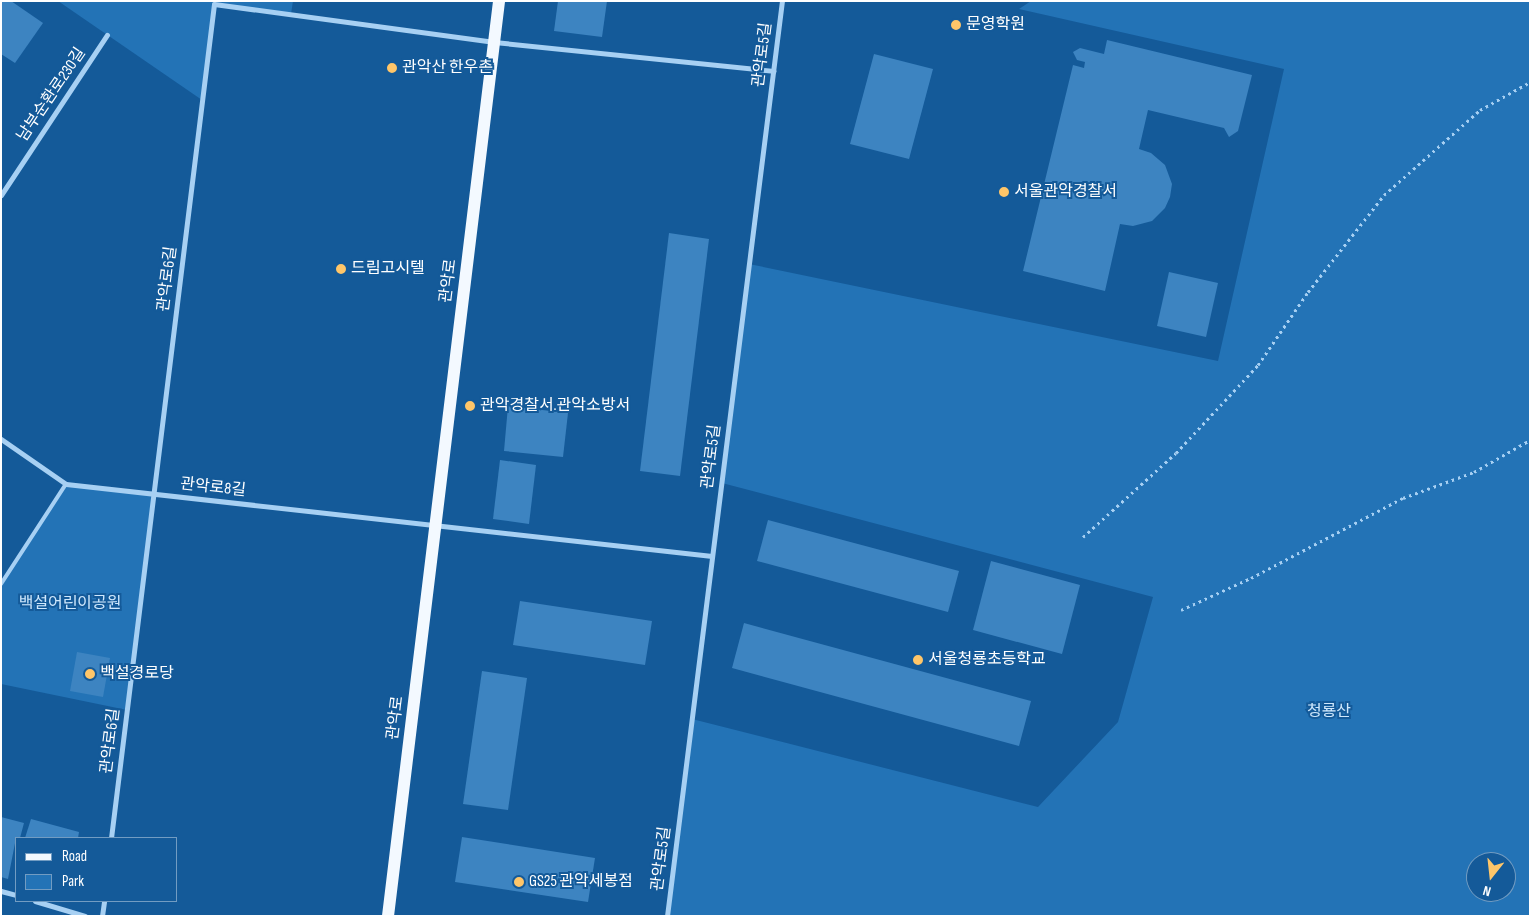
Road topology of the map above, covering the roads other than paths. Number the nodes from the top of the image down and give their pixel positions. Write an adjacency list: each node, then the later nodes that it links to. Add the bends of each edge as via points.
1 (499, 1): 4 (main road, 관악로)
2 (782, 1): 5 (street, 관악로5길)
3 (107, 35): 6 (street, 남부순환로230길)
4 (494, 42): 5 (street); 9 (street, 관악로6길, via 214,4); 10 (main road, 관악로)
5 (773, 71): 11 (street, 관악로5길)
6 (1, 194)
7 (1, 440): 8 (street, 관악로8길)
8 (66, 484): 9 (street, 관악로8길); 12 (lane)
9 (154, 494): 10 (street, 관악로8길); 13 (street, 관악로6길)
10 (436, 525): 11 (street); 20 (main road, 관악로)
11 (712, 556): 21 (street, 관악로5길)
12 (1, 584)
13 (111, 837)
14 (1, 891): 15 (street)
15 (15, 895)
16 (38, 902): 18 (street)
17 (104, 902): 19 (street)
18 (85, 916)
19 (102, 916)
20 (388, 916)
21 (667, 916)

